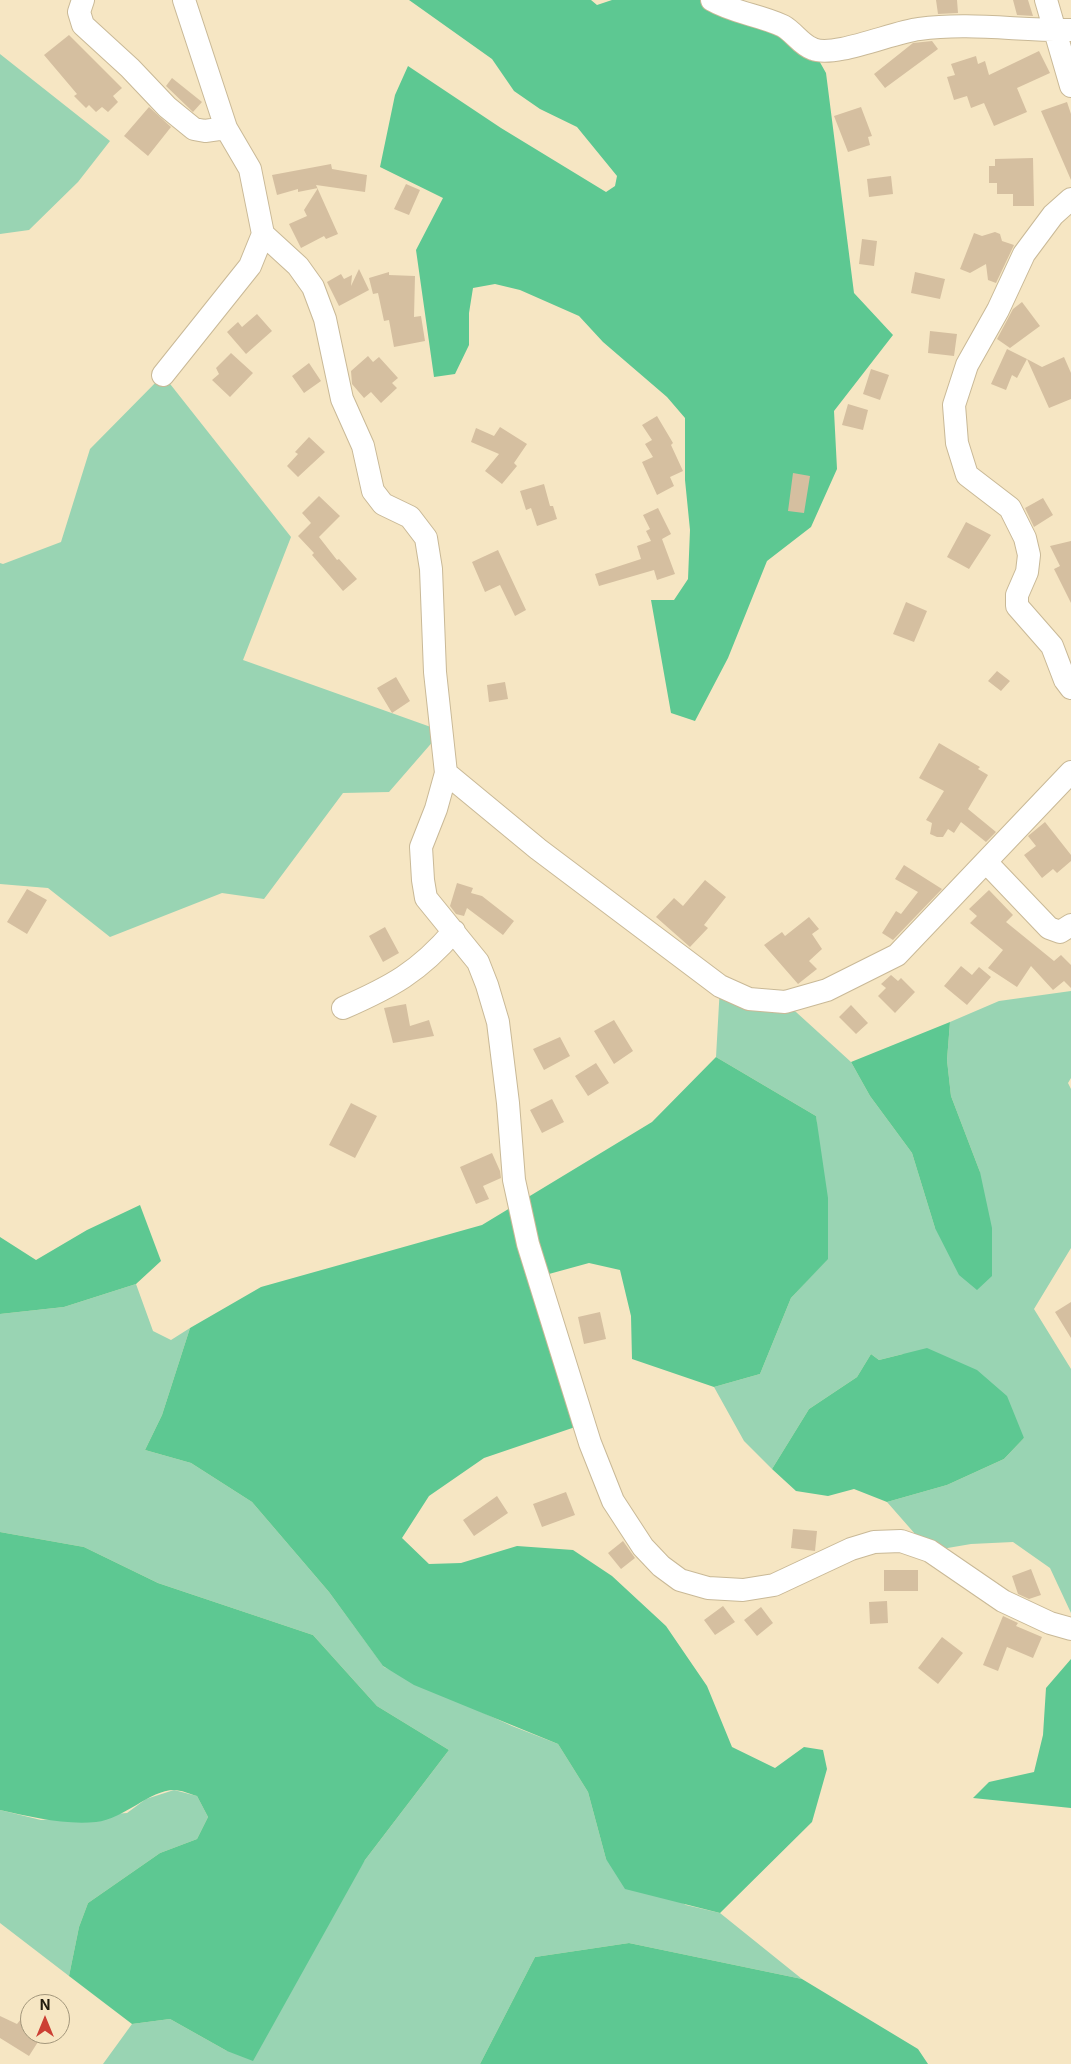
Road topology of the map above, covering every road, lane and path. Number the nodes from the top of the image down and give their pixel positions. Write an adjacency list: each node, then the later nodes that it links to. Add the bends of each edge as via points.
1 (83, 0): 7 (street, via 80,12 83,25 167,107 194,129)
2 (184, 0): 7 (street)
3 (712, 0): 5 (street, via 784,26 813,50 844,50 920,29 974,26)
4 (1046, 0): 5 (street)
5 (1062, 30): 6 (street)
6 (1071, 86)
7 (226, 128): 9 (street, via 250,169)
8 (1071, 199): 11 (street, via 1053,215 1024,254 967,365 954,405 956,443 967,475 1010,508 1025,538 1029,555 1027,572 1016,595 1017,606 1052,646)
9 (263, 234): 10 (street, via 250,266); 13 (street, via 298,266 313,287 325,319 342,400 363,446 374,491 383,504 410,517 426,538)
10 (163, 375)
11 (1071, 688)
12 (1071, 772): 14 (street)
13 (446, 773): 14 (street, via 538,849 683,960 720,986 749,999 785,1002 827,990 897,955); 16 (street, via 421,847 426,898)
14 (986, 863): 15 (street, via 1049,928 1060,932)
15 (1071, 926)
16 (454, 931): 17 (street, via 433,955 391,987); 18 (street, via 478,962 498,1022 514,1180 528,1244 554,1334 613,1501 643,1547 680,1580 708,1588 743,1590 774,1584 851,1549 874,1542 902,1541 930,1552 1003,1601)
17 (343, 1008)
18 (1071, 1629)

